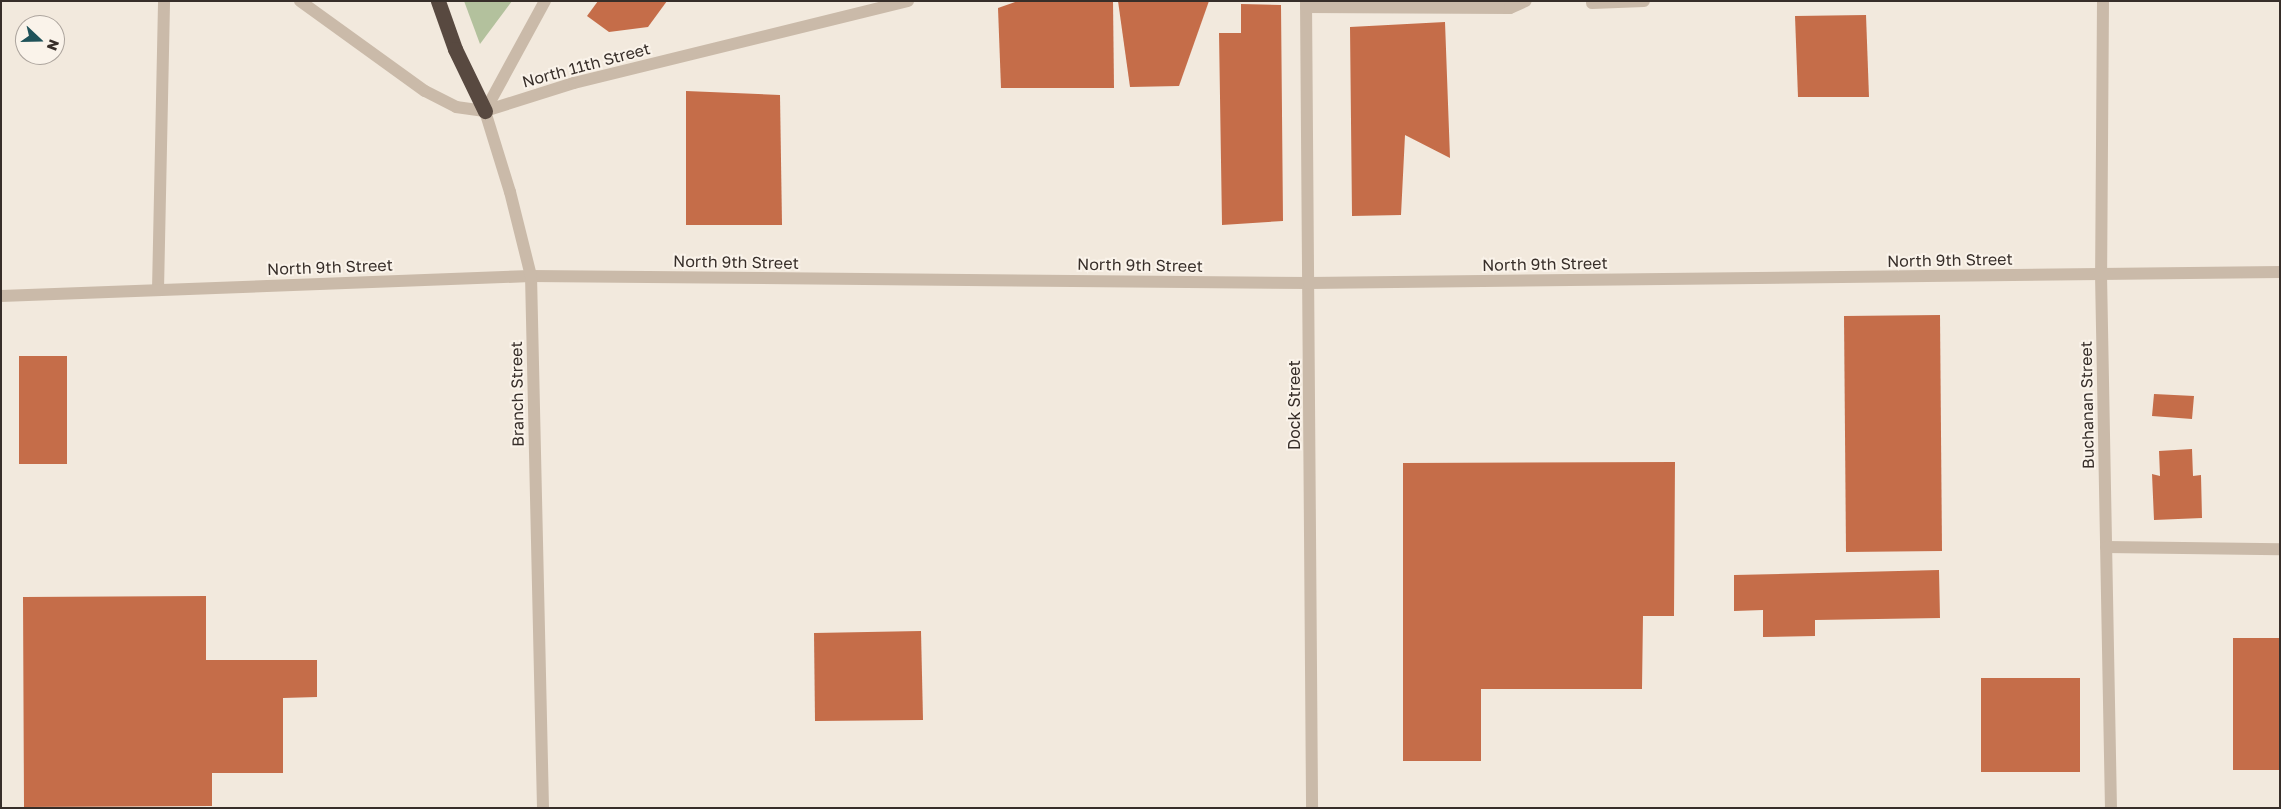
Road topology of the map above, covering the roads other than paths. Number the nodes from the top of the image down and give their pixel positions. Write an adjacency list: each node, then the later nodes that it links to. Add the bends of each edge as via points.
1 (164, 1): 16 (street)
2 (300, 1): 11 (street, North 11th Street, via 425,91 456,107)
3 (438, 1): 11 (highway)
4 (545, 1): 11 (street)
5 (908, 1): 11 (street, North 11th Street, via 574,82)
6 (1526, 1): 10 (street, via 1510,8)
7 (1644, 1): 9 (street)
8 (2103, 1): 13 (street, Buchanan Street)
9 (1592, 3)
10 (1306, 4): 15 (street, Dock Street)
11 (485, 111): 14 (street, Branch Street)
12 (2280, 272): 13 (street, North 9th Street)
13 (2101, 274): 15 (street, North 9th Street); 18 (street, Buchanan Street)
14 (531, 276): 15 (street, North 9th Street); 16 (street, North 9th Street); 20 (street, Branch Street)
15 (1309, 284): 21 (street, Dock Street)
16 (158, 290): 17 (street, North 9th Street)
17 (1, 296)
18 (2106, 547): 19 (street); 22 (street, Buchanan Street)
19 (2280, 549)
20 (543, 808)
21 (1312, 808)
22 (2110, 808)

